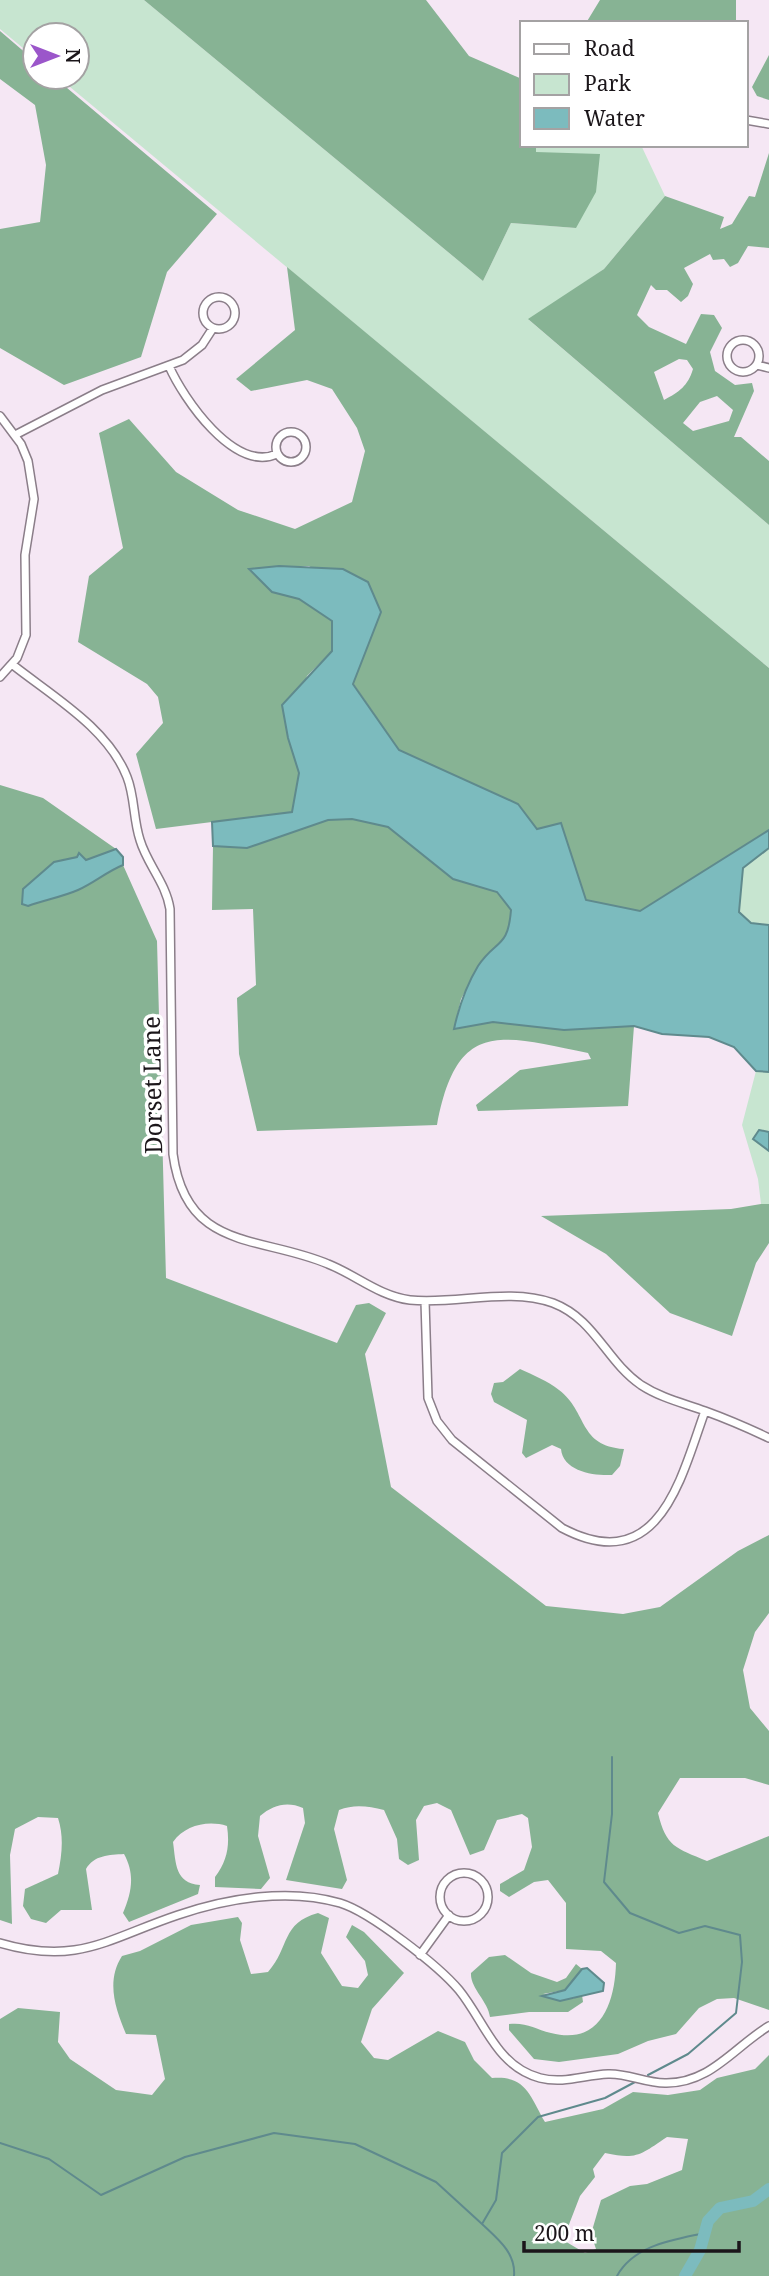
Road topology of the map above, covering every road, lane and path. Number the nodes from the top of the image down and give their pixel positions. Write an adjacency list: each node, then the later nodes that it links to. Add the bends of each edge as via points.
1 (748, 120): 2 (street)
2 (769, 124)
3 (213, 328): 3 (street, via 223,329 234,319 235,309 225,298 214,298 206,305 205,320); 5 (street, via 197,350)
4 (757, 365): 4 (street, via 760,355 752,342 738,340 729,347 727,357 735,370 749,371); 6 (street)
5 (169, 366): 8 (street, via 102,390); 9 (street, via 194,411 220,436 257,455)
6 (769, 368)
7 (0, 416): 8 (street)
8 (15, 435): 10 (street, via 31,469 34,499 25,555 28,626)
9 (277, 454): 9 (street, via 285,461 300,460 306,451 305,441 299,434 285,433 276,444)
10 (13, 665): 11 (street); 12 (street, Dorset Lane, via 113,750 131,786 144,851 169,900 173,1154 189,1202 208,1223 231,1237 328,1264 385,1294)
11 (0, 677)
12 (425, 1301): 13 (street, Dorset Lane, via 525,1297 552,1303 580,1318 638,1382); 13 (street, via 428,1398 443,1430 576,1535 598,1541 620,1539 640,1533 660,1518 674,1498)
13 (705, 1411): 14 (street, Dorset Lane)
14 (769, 1438)
15 (449, 1915): 15 (street, via 472,1919 484,1910 486,1887 476,1875 453,1875 442,1887 441,1902); 17 (street)
16 (0, 1943): 17 (street, via 39,1951 83,1950 197,1909 284,1896 348,1906)
17 (420, 1955): 18 (street, via 456,1987 507,2060 550,2080 610,2073 662,2083 689,2081 719,2066)
18 (769, 2026)

